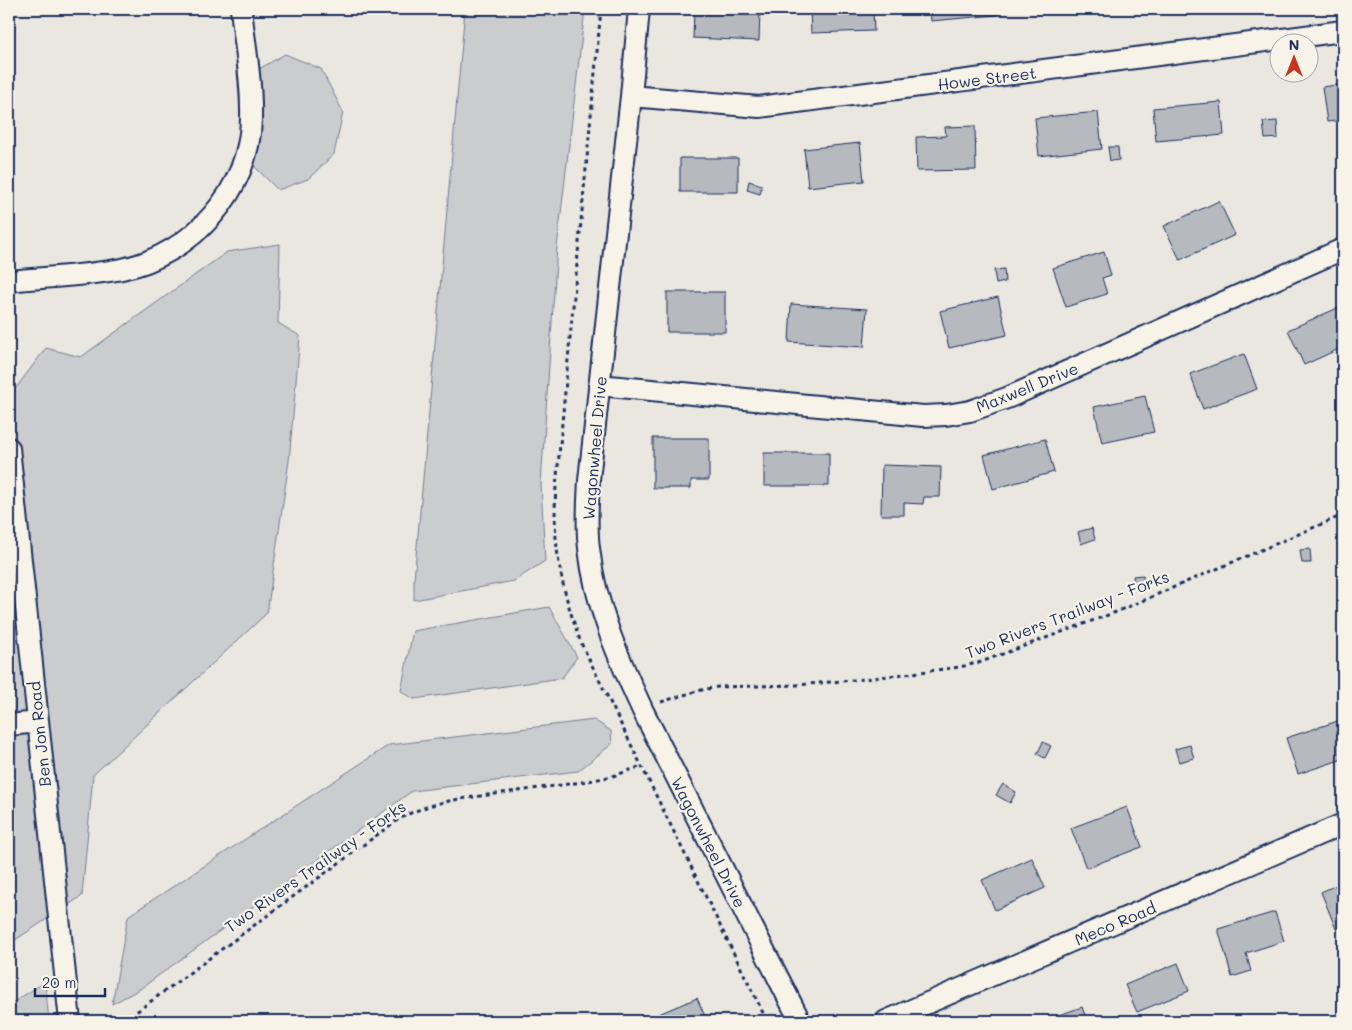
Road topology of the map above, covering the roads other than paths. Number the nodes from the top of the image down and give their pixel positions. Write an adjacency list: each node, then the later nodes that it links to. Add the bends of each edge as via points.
1 (241, 9): 6 (street, via 250,85 249,144 242,170 225,200 183,243 153,259 123,268)
2 (639, 9): 4 (street, Wagonwheel Drive)
3 (1343, 31): 4 (street, Howe Street, via 759,107)
4 (631, 96): 7 (street, Wagonwheel Drive)
5 (1343, 249): 7 (street, Maxwell Drive, via 1007,398 970,411 923,416)
6 (9, 281)
7 (599, 386): 13 (street, Wagonwheel Drive, via 587,519 589,549 603,613 643,711)
8 (9, 452): 9 (street, Ben Jon Road)
9 (38, 722): 10 (street); 12 (street, Ben Jon Road)
10 (9, 725)
11 (1343, 824): 14 (street, Meco Road)
12 (70, 1021)
13 (800, 1021)
14 (886, 1021)

